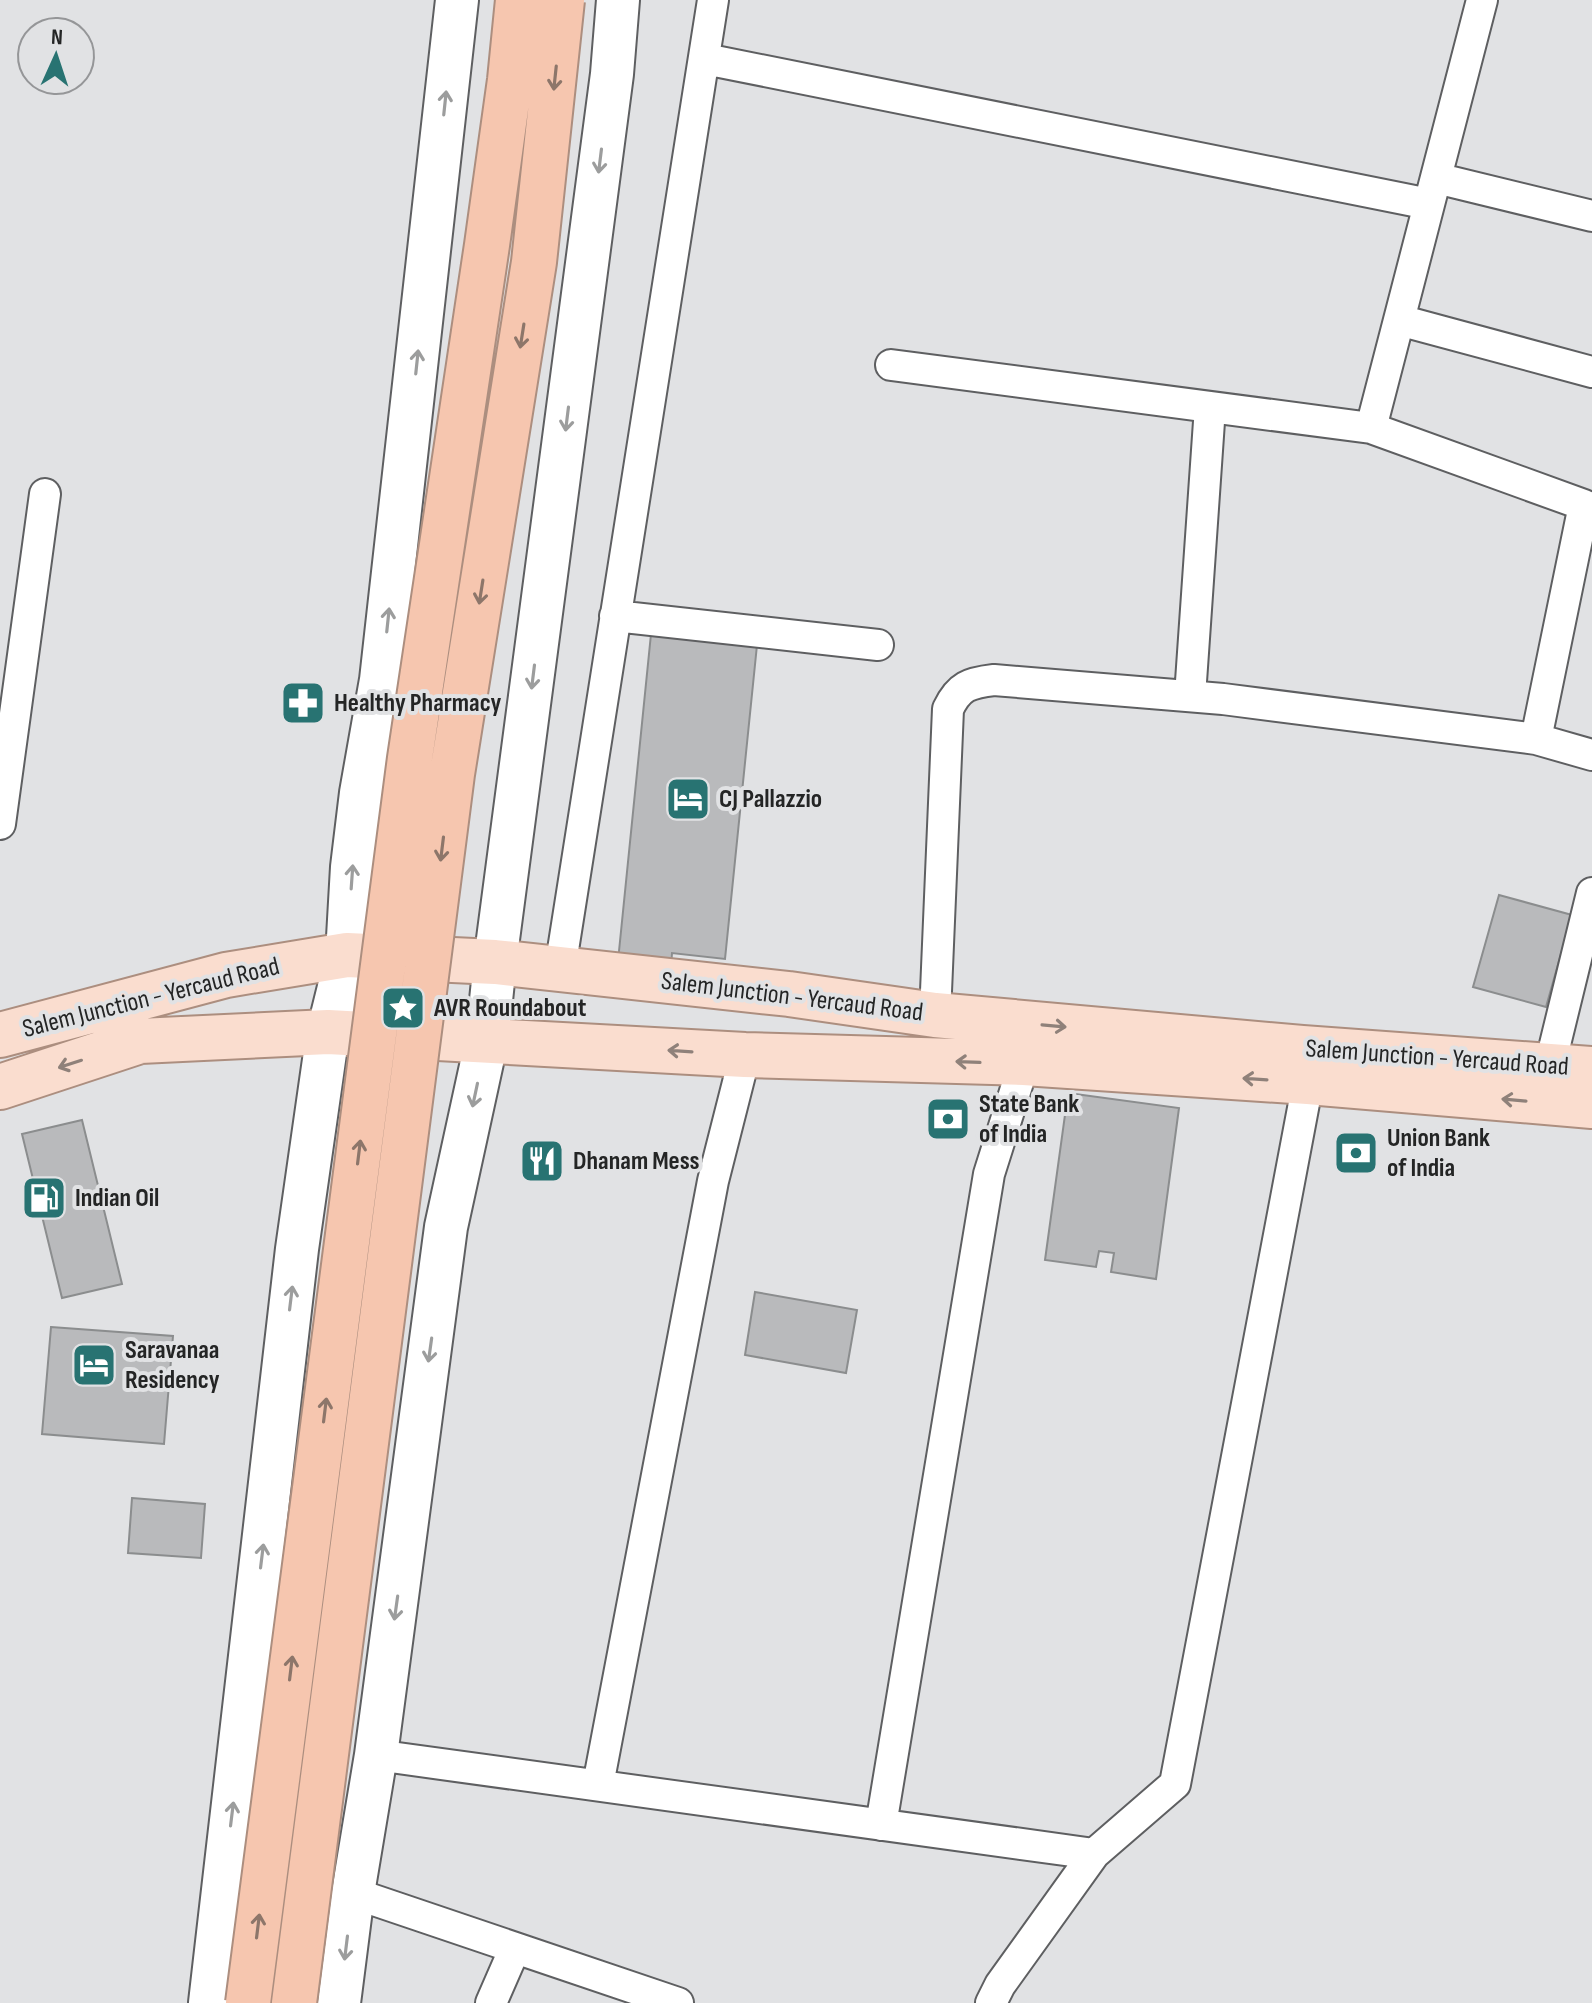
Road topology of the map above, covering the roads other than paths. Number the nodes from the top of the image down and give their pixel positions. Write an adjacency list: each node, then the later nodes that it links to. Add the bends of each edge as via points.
1 (457, 0): 23 (street, one-way to 1, via 359,808 381,680)
2 (518, 0): 43 (highway, one-way to 2, bridge, via 410,758 490,230)
3 (562, 0): 44 (highway, one-way to 44, bridge, via 534,262 452,774)
4 (618, 0): 24 (street, one-way to 24)
5 (713, 0): 7 (street)
6 (1482, 0): 8 (street)
7 (705, 59): 8 (street); 16 (street)
8 (1433, 191): 9 (street); 10 (street)
9 (1592, 216)
10 (1399, 320): 12 (street); 14 (street)
11 (891, 365): 13 (street)
12 (1592, 372)
13 (1210, 407): 14 (street); 18 (street)
14 (1371, 428): 19 (street, via 1584,505)
15 (45, 494): 21 (street)
16 (615, 616): 17 (street); 25 (street)
17 (878, 645)
18 (1190, 696): 19 (street); 26 (street, via 994,680 971,682 954,695 946,722)
19 (1536, 739): 20 (street)
20 (1592, 755)
21 (0, 824)
22 (1592, 893): 32 (street)
23 (347, 955): 24 (main road, Salem Junction - Yercaud Road); 27 (street); 28 (main road, Salem Junction - Yercaud Road, via 226,975)
24 (495, 962): 25 (main road, Salem Junction - Yercaud Road); 29 (street)
25 (560, 969): 26 (main road, Salem Junction - Yercaud Road)
26 (935, 1015): 32 (main road, Salem Junction - Yercaud Road, one-way to 32)
27 (328, 1032): 29 (main road); 34 (main road, one-way to 34, via 140,1041); 42 (street, one-way to 27, via 297,1249)
28 (0, 1035)
29 (487, 1039): 30 (main road, one-way to 29); 36 (street, one-way to 36, via 446,1227)
30 (745, 1055): 31 (main road, one-way to 30); 37 (street, via 713,1181)
31 (1024, 1063): 33 (main road, one-way to 31); 38 (street, via 989,1174)
32 (1571, 1067)
33 (1308, 1082): 35 (main road, one-way to 33); 39 (street, via 1175,1784)
34 (0, 1087)
35 (1592, 1106)
36 (376, 1755): 37 (street); 40 (street)
37 (598, 1785): 38 (street)
38 (881, 1825): 39 (street)
39 (1094, 1854): 48 (street)
40 (353, 1893): 41 (street); 45 (street, one-way to 45)
41 (515, 1948): 46 (street); 47 (street)
42 (210, 2003)
43 (248, 2003)
44 (294, 2003)
45 (339, 2003)
46 (491, 2003)
47 (678, 2003)
48 (991, 2003)

